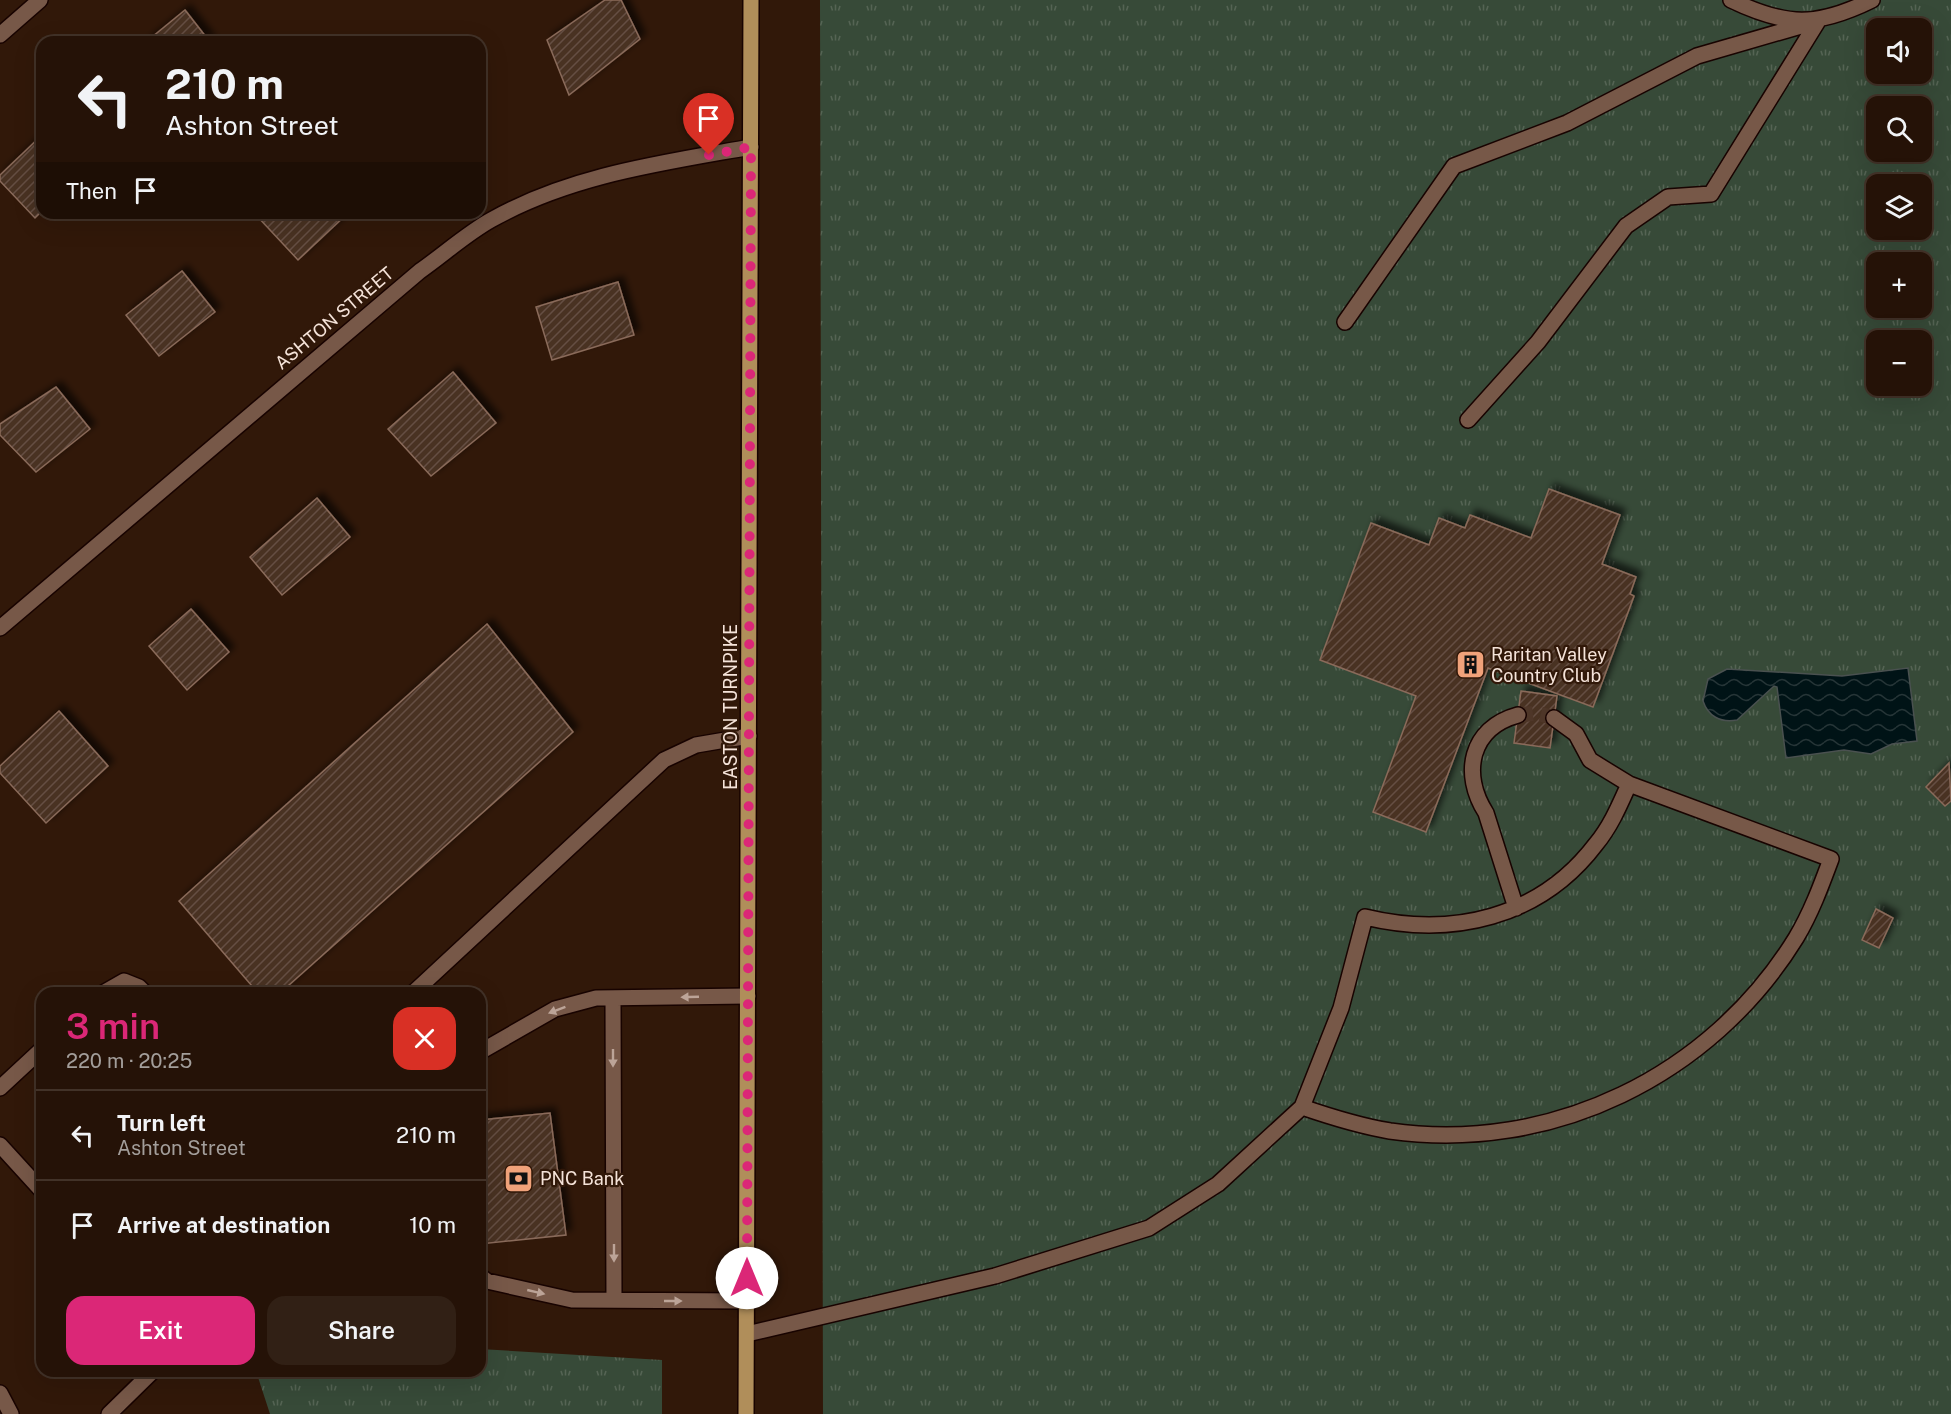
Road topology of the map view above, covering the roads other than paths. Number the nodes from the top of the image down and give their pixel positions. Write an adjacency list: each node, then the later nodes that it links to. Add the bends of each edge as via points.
1 (40, 0): 6 (street)
2 (751, 0): 7 (main road, EASTON TURNPIKE)
3 (1731, 0): 5 (street, via 1792,20)
4 (1872, 0): 5 (street)
5 (1818, 21): 8 (street, via 1697,56 1567,123 1454,166); 9 (street, via 1711,194 1668,197 1626,226 1538,342)
6 (0, 34)
7 (751, 147): 10 (street, ASHTON STREET, via 645,166 564,186 490,220 420,271); 13 (main road, EASTON TURNPIKE)
8 (1345, 322)
9 (1468, 420)
10 (0, 628)
11 (1518, 715): 15 (street, via 1495,725 1484,737 1472,767 1472,784 1486,813)
12 (1554, 718): 14 (street, via 1576,734 1590,760)
13 (749, 735): 18 (street, via 696,745 664,759); 19 (main road, EASTON TURNPIKE)
14 (1629, 783): 15 (street, via 1596,844 1546,891); 24 (street, via 1831,859 1797,936 1747,1004 1684,1059 1639,1087 1568,1117 1525,1128 1435,1135 1390,1131 1345,1122)
15 (1516, 908): 24 (street, via 1487,919 1426,927 1365,917 1341,1008)
16 (114, 987): 17 (street, via 124,981)
17 (140, 987)
18 (420, 987)
19 (748, 996): 20 (street, one-way to 20); 29 (main road, EASTON TURNPIKE)
20 (613, 999): 21 (street, one-way to 21, via 596,998 555,1009); 28 (street, one-way to 28)
21 (486, 1049)
22 (36, 1055): 23 (street)
23 (0, 1088)
24 (1302, 1107): 30 (street, via 1218,1184 1149,1228 995,1276)
25 (0, 1145): 26 (street)
26 (36, 1184)
27 (486, 1280): 28 (street, one-way to 28, via 572,1300)
28 (614, 1300): 29 (street, one-way to 29)
29 (747, 1301): 30 (main road, EASTON TURNPIKE)
30 (747, 1334): 35 (main road, EASTON TURNPIKE)
31 (147, 1377): 34 (street)
32 (0, 1393): 33 (street)
33 (11, 1414)
34 (109, 1414)
35 (746, 1414)

